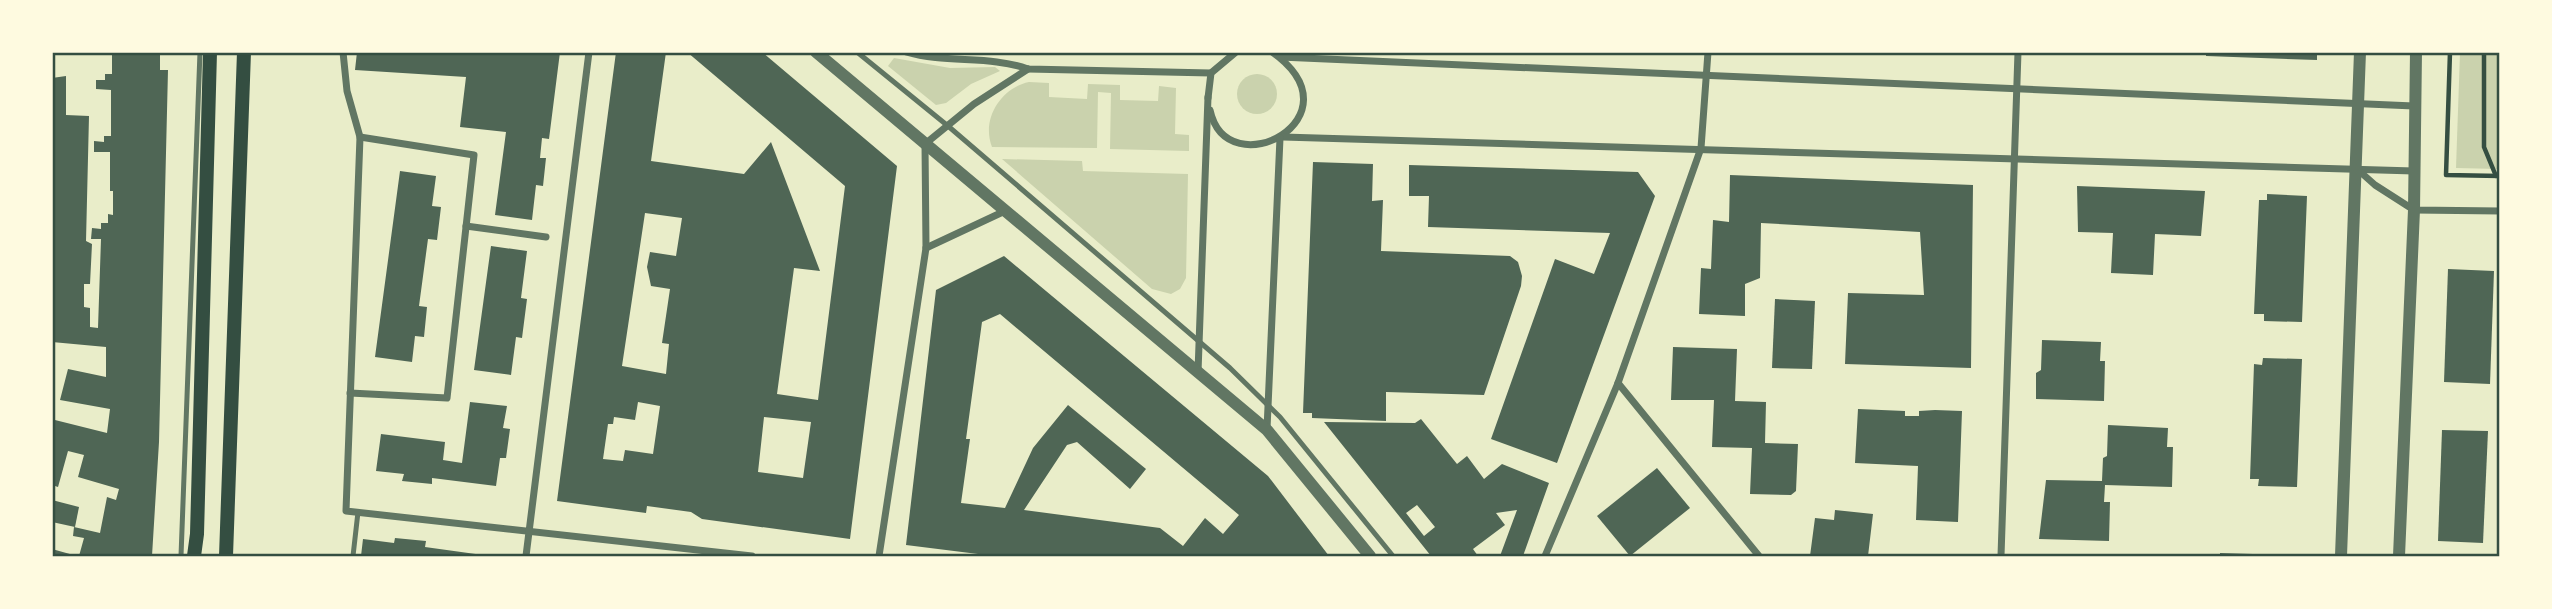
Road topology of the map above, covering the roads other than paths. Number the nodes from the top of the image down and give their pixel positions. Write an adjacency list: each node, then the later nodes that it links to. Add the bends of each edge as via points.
1 (200, 52): 44 (lane)
2 (210, 52): 45 (main road)
3 (244, 52): 46 (main road)
4 (343, 52): 23 (street, via 347,92)
5 (589, 52): 43 (street)
6 (816, 52): 25 (street)
7 (857, 52): 22 (lane)
8 (906, 52): 15 (street, via 950,60 1006,61)
9 (1237, 52): 16 (street)
10 (1708, 52): 17 (street)
11 (2018, 52): 18 (street)
12 (2360, 52): 20 (street)
13 (2416, 52): 21 (street)
14 (1277, 55): 17 (street); 24 (street, via 1300,80 1303,97 1297,122)
15 (1028, 69): 16 (street); 22 (street)
16 (1211, 73): 19 (street)
17 (1707, 74): 18 (street); 26 (street)
18 (2017, 88): 20 (street); 27 (street)
19 (1208, 96): 24 (street, via 1212,119 1224,134 1243,144 1265,145); 36 (street)
20 (2358, 104): 21 (street); 28 (street)
21 (2414, 106): 29 (street)
22 (948, 126): 25 (street); 36 (lane)
23 (360, 137): 33 (street, via 474,155); 39 (street)
24 (1281, 138): 26 (street); 40 (street)
25 (925, 144): 31 (street); 35 (street)
26 (1701, 148): 27 (street); 38 (street)
27 (2015, 159): 28 (street); 55 (street)
28 (2356, 169): 29 (street); 30 (street); 56 (street)
29 (2414, 171): 30 (street)
30 (2414, 210): 32 (street); 57 (street)
31 (1005, 211): 35 (street); 37 (street)
32 (2500, 211)
33 (466, 226): 34 (street); 39 (street, via 447,398)
34 (546, 237)
35 (926, 248): 50 (street)
36 (1199, 342): 37 (street); 40 (lane)
37 (1198, 372): 41 (street)
38 (1618, 383): 53 (street); 54 (street)
39 (350, 393): 42 (street, via 346,511)
40 (1269, 405): 41 (street); 52 (lane)
41 (1267, 430): 51 (street)
42 (358, 512): 43 (street); 47 (lane)
43 (529, 533): 48 (street); 49 (street)
44 (181, 556)
45 (194, 556)
46 (226, 556)
47 (353, 556)
48 (526, 556)
49 (752, 556)
50 (879, 556)
51 (1370, 556)
52 (1393, 556)
53 (1545, 556)
54 (1759, 556)
55 (2001, 556)
56 (2341, 556)
57 (2399, 556)

